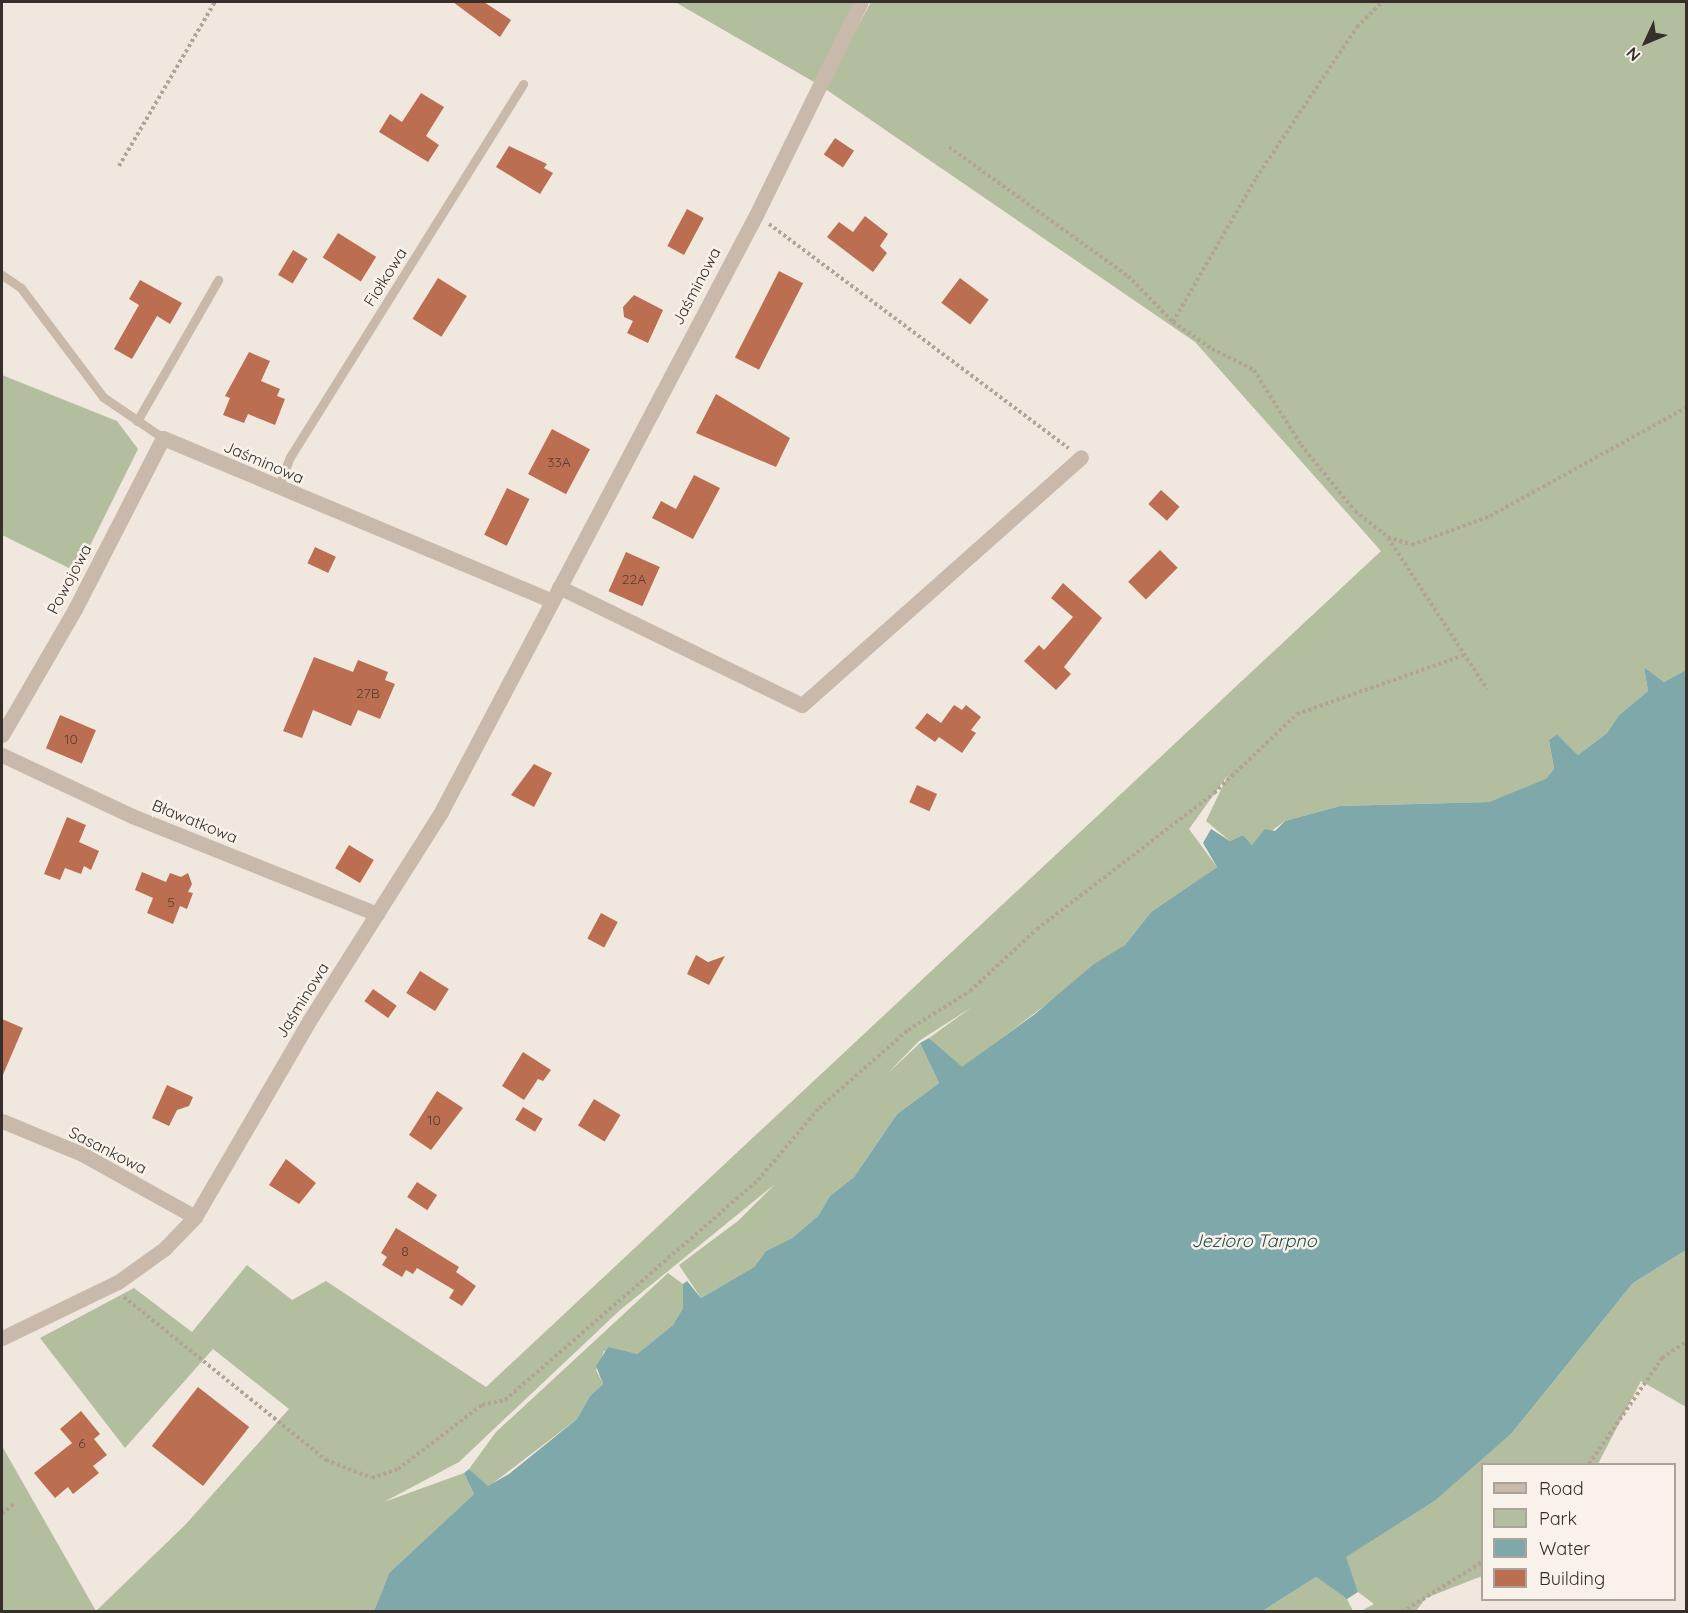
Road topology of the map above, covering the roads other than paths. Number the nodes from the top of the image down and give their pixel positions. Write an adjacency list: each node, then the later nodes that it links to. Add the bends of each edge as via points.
1 (861, 2): 9 (street, Jaśminowa, via 756,214)
2 (523, 84): 8 (lane, Fiołkowa, via 290,457)
3 (2, 275): 5 (lane, via 21,288 103,397)
4 (218, 280): 5 (lane)
5 (136, 421): 6 (lane)
6 (163, 438): 8 (street, Jaśminowa); 11 (street, Powojowa, via 75,609)
7 (1080, 457): 9 (street, via 802,705)
8 (278, 488): 10 (street, Jaśminowa)
9 (559, 586): 10 (street, Jaśminowa)
10 (552, 600): 13 (street, Jaśminowa, via 441,812)
11 (2, 735)
12 (2, 755): 13 (street, Bławatkowa, via 132,816)
13 (377, 914): 15 (street, Jaśminowa)
14 (2, 1121): 15 (street, Sasankowa, via 82,1154)
15 (195, 1217): 16 (street, Jaśminowa, via 164,1249 118,1282)
16 (2, 1338)

